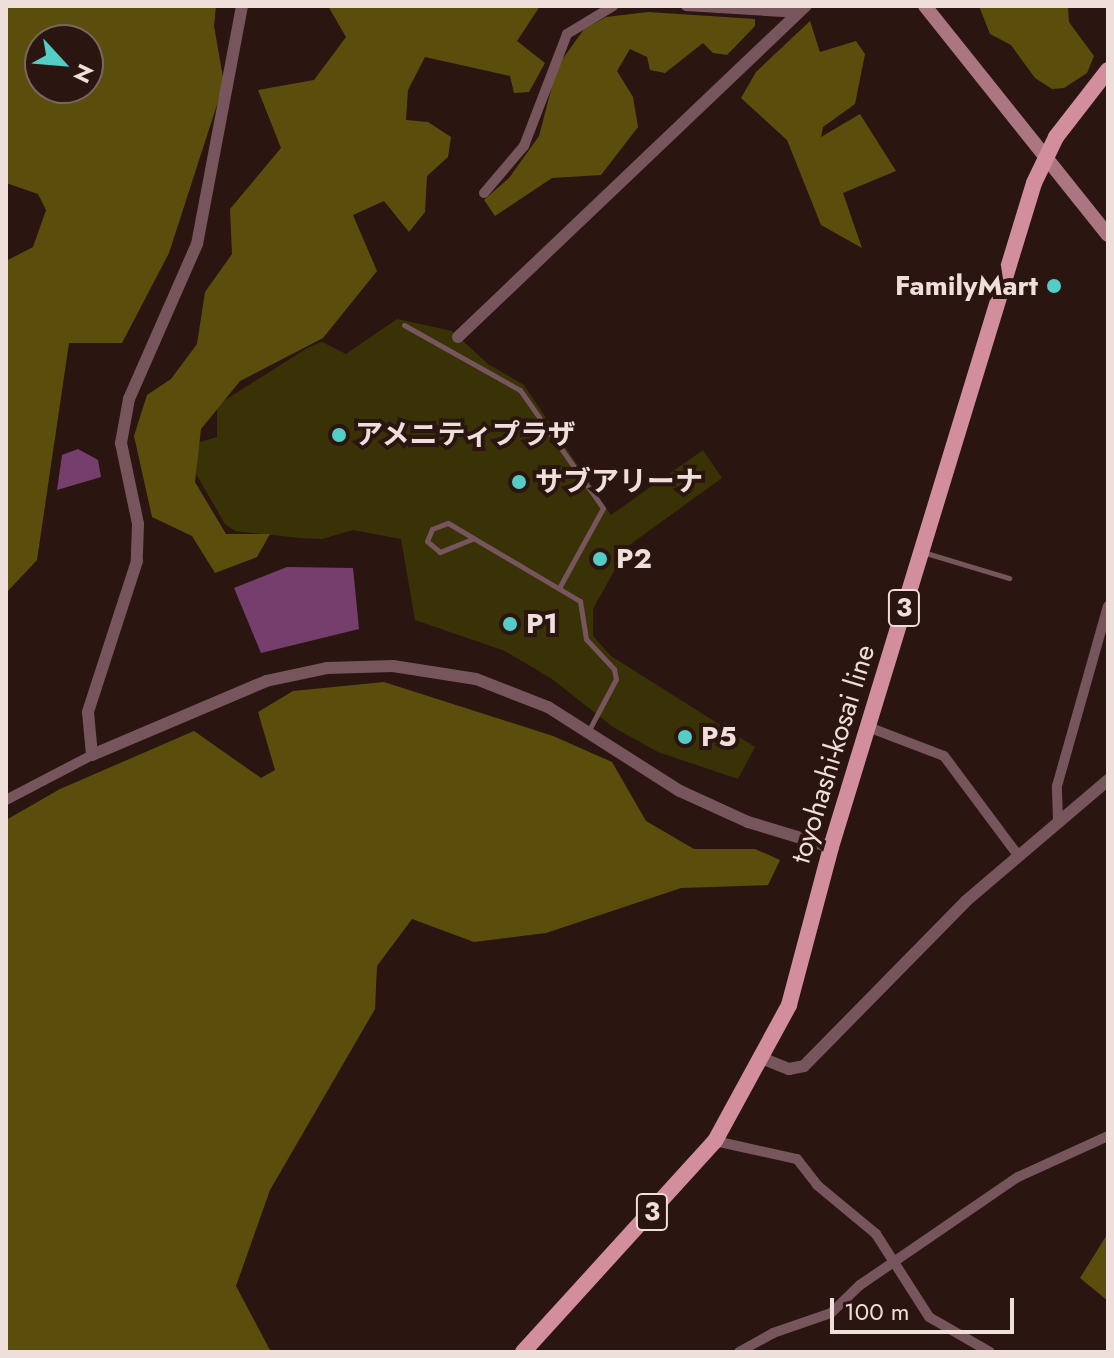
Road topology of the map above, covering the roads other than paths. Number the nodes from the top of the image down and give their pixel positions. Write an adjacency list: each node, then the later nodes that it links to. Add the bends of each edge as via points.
1 (242, 6): 20 (street, via 197,244 129,399 121,443 138,524 137,561 88,712)
2 (613, 6): 8 (street, via 567,34 524,146)
3 (686, 6): 5 (street)
4 (925, 6): 7 (main road)
5 (802, 9): 11 (street)
6 (1108, 70): 7 (main road, toyohashi-kosai line / 3)
7 (1045, 156): 9 (main road); 14 (main road, toyohashi-kosai line / 3)
8 (484, 193)
9 (1108, 235)
10 (404, 325): 12 (lane)
11 (458, 337): 12 (lane)
12 (446, 349): 16 (lane, via 520,390 603,508)
13 (472, 539): 13 (lane, via 440,552 427,541 432,529 444,522); 16 (lane)
14 (922, 551): 15 (lane); 18 (main road, toyohashi-kosai line / 3)
15 (1009, 578)
16 (559, 588): 19 (lane, via 580,601 586,639 616,674 613,692)
17 (1108, 606): 23 (street, via 1057,786)
18 (868, 727): 24 (main road, toyohashi-kosai line / 3); 25 (street, via 944,756)
19 (589, 730): 20 (street, via 548,707 476,679 393,666 327,668 211,701); 24 (street, via 680,791 748,822)
20 (92, 755): 22 (street)
21 (1108, 780): 23 (street)
22 (6, 800)
23 (1058, 820): 25 (street)
24 (831, 847): 26 (main road, toyohashi-kosai line / 3, via 789,1005)
25 (1017, 854): 26 (street, via 804,1066 789,1069)
26 (764, 1059): 28 (main road, toyohashi-kosai line / 3)
27 (1108, 1136): 29 (street, via 1018,1177)
28 (715, 1141): 29 (street, via 797,1159 817,1185 876,1234); 30 (main road, toyohashi-kosai line / 3)
29 (896, 1264): 31 (street, via 860,1285 831,1313 773,1333); 32 (street, via 929,1317)
30 (523, 1352)
31 (739, 1352)
32 (990, 1352)

